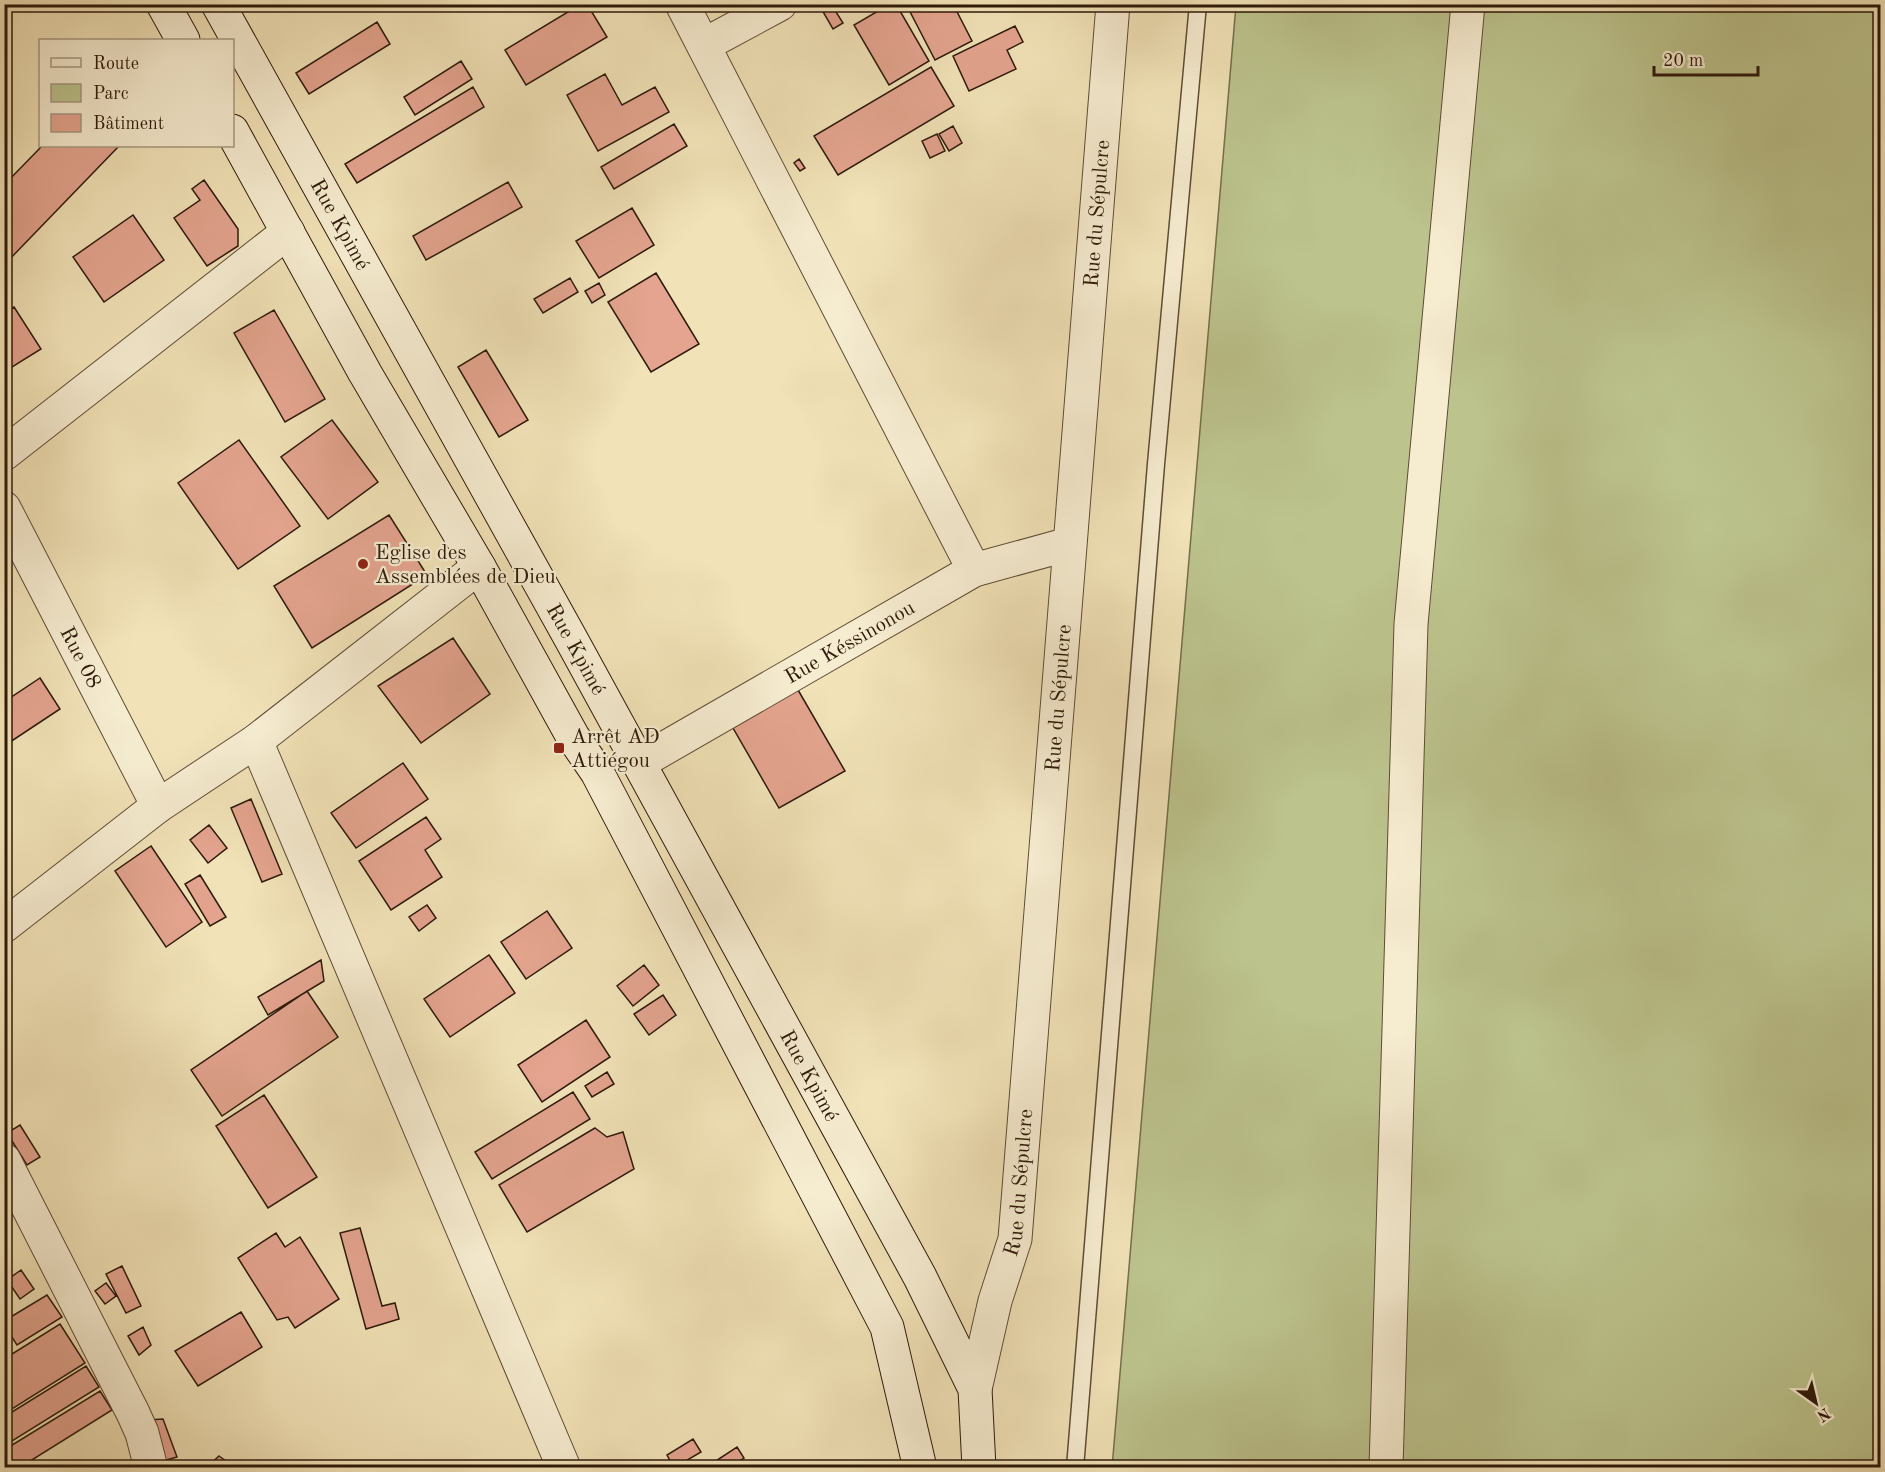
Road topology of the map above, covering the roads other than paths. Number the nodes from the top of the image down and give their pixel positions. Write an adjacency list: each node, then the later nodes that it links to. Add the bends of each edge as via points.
1 (163, 4): 8 (street)
2 (218, 4): 18 (street, Rue Kpimé)
3 (682, 4): 9 (street)
4 (780, 4): 9 (street)
5 (1113, 4): 14 (street, Rue du Sépulcre)
6 (1198, 4): 27 (lane, via 1155,476)
7 (1468, 4): 28 (street, via 1411,624)
8 (182, 39)
9 (704, 45): 16 (street)
10 (234, 135): 11 (street)
11 (288, 232): 12 (street); 15 (street)
12 (4, 454)
13 (4, 508): 19 (street, Rue 08)
14 (1069, 544): 16 (street, Rue Késsinonou); 22 (street, Rue du Sépulcre, via 1015,1239 995,1301)
15 (479, 567): 17 (street); 25 (street, via 573,737 597,772 887,1327)
16 (974, 570): 18 (street, Rue Késsinonou)
17 (256, 741): 19 (street); 24 (street)
18 (639, 763): 22 (street, Rue Kpimé, via 920,1277)
19 (158, 806): 20 (street)
20 (4, 926)
21 (4, 1161): 23 (street, via 133,1413)
22 (975, 1389): 26 (street, Rue Kpimé)
23 (151, 1467)
24 (564, 1467)
25 (920, 1467)
26 (979, 1467)
27 (1075, 1467)
28 (1386, 1467)

